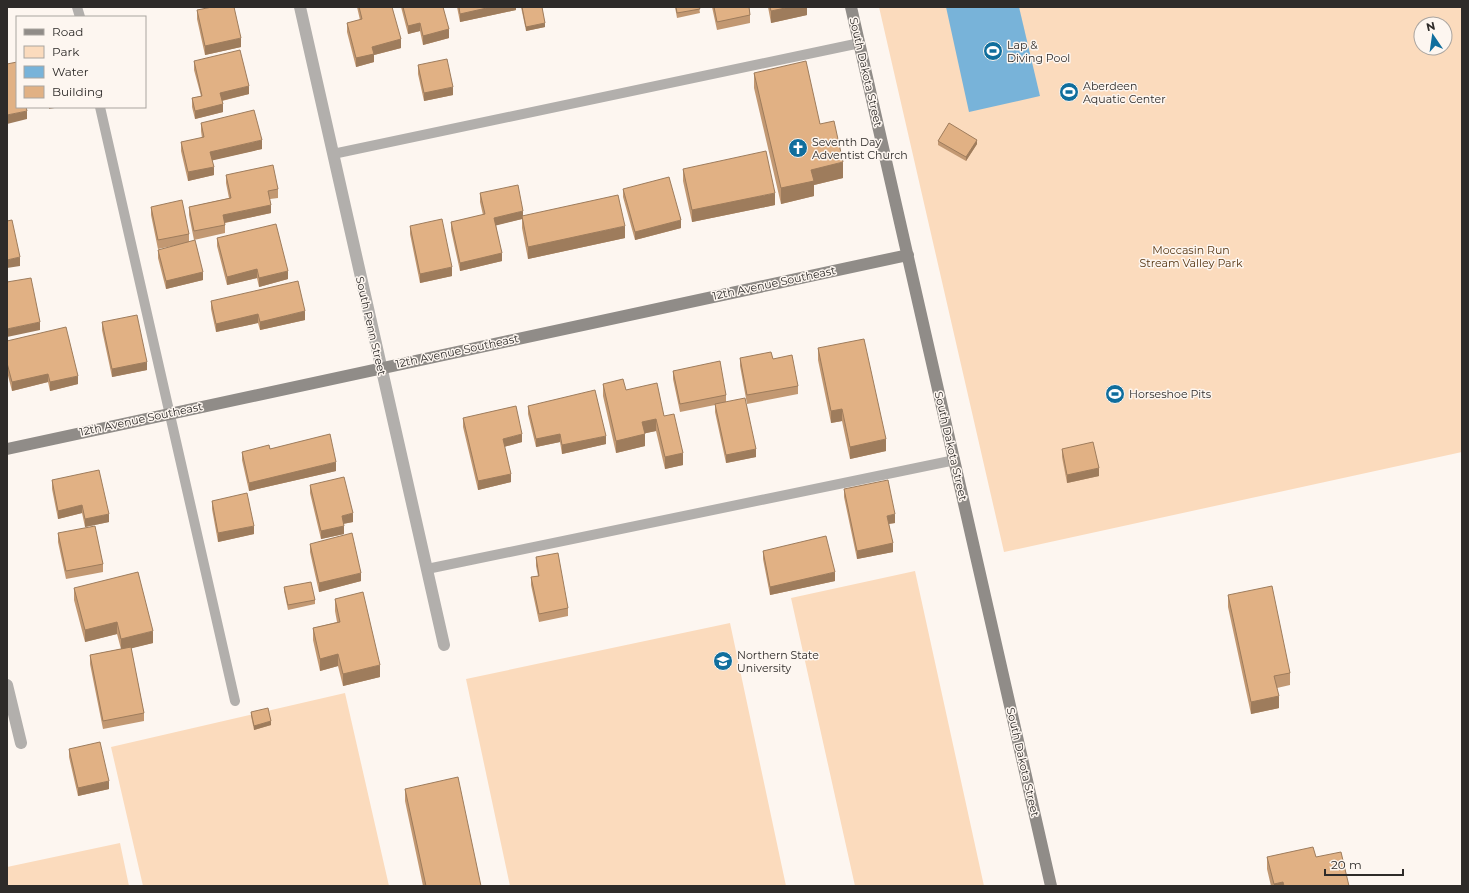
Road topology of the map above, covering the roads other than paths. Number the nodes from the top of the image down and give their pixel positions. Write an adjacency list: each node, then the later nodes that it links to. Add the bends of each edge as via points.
1 (300, 7): 5 (street, South Penn Street)
2 (851, 7): 3 (street, South Dakota Street)
3 (860, 43): 5 (lane); 6 (street, South Dakota Street)
4 (100, 108): 8 (lane)
5 (333, 154): 7 (street, South Penn Street)
6 (908, 255): 7 (street, 12th Avenue Southeast); 10 (street, South Dakota Street)
7 (381, 368): 8 (street, 12th Avenue Southeast); 11 (street, South Penn Street)
8 (169, 413): 9 (street, 12th Avenue Southeast); 14 (lane)
9 (7, 449)
10 (955, 460): 11 (lane); 16 (street, South Dakota Street)
11 (427, 569): 12 (street, South Penn Street)
12 (444, 645)
13 (7, 684): 15 (street)
14 (235, 701)
15 (21, 743)
16 (1051, 886)

